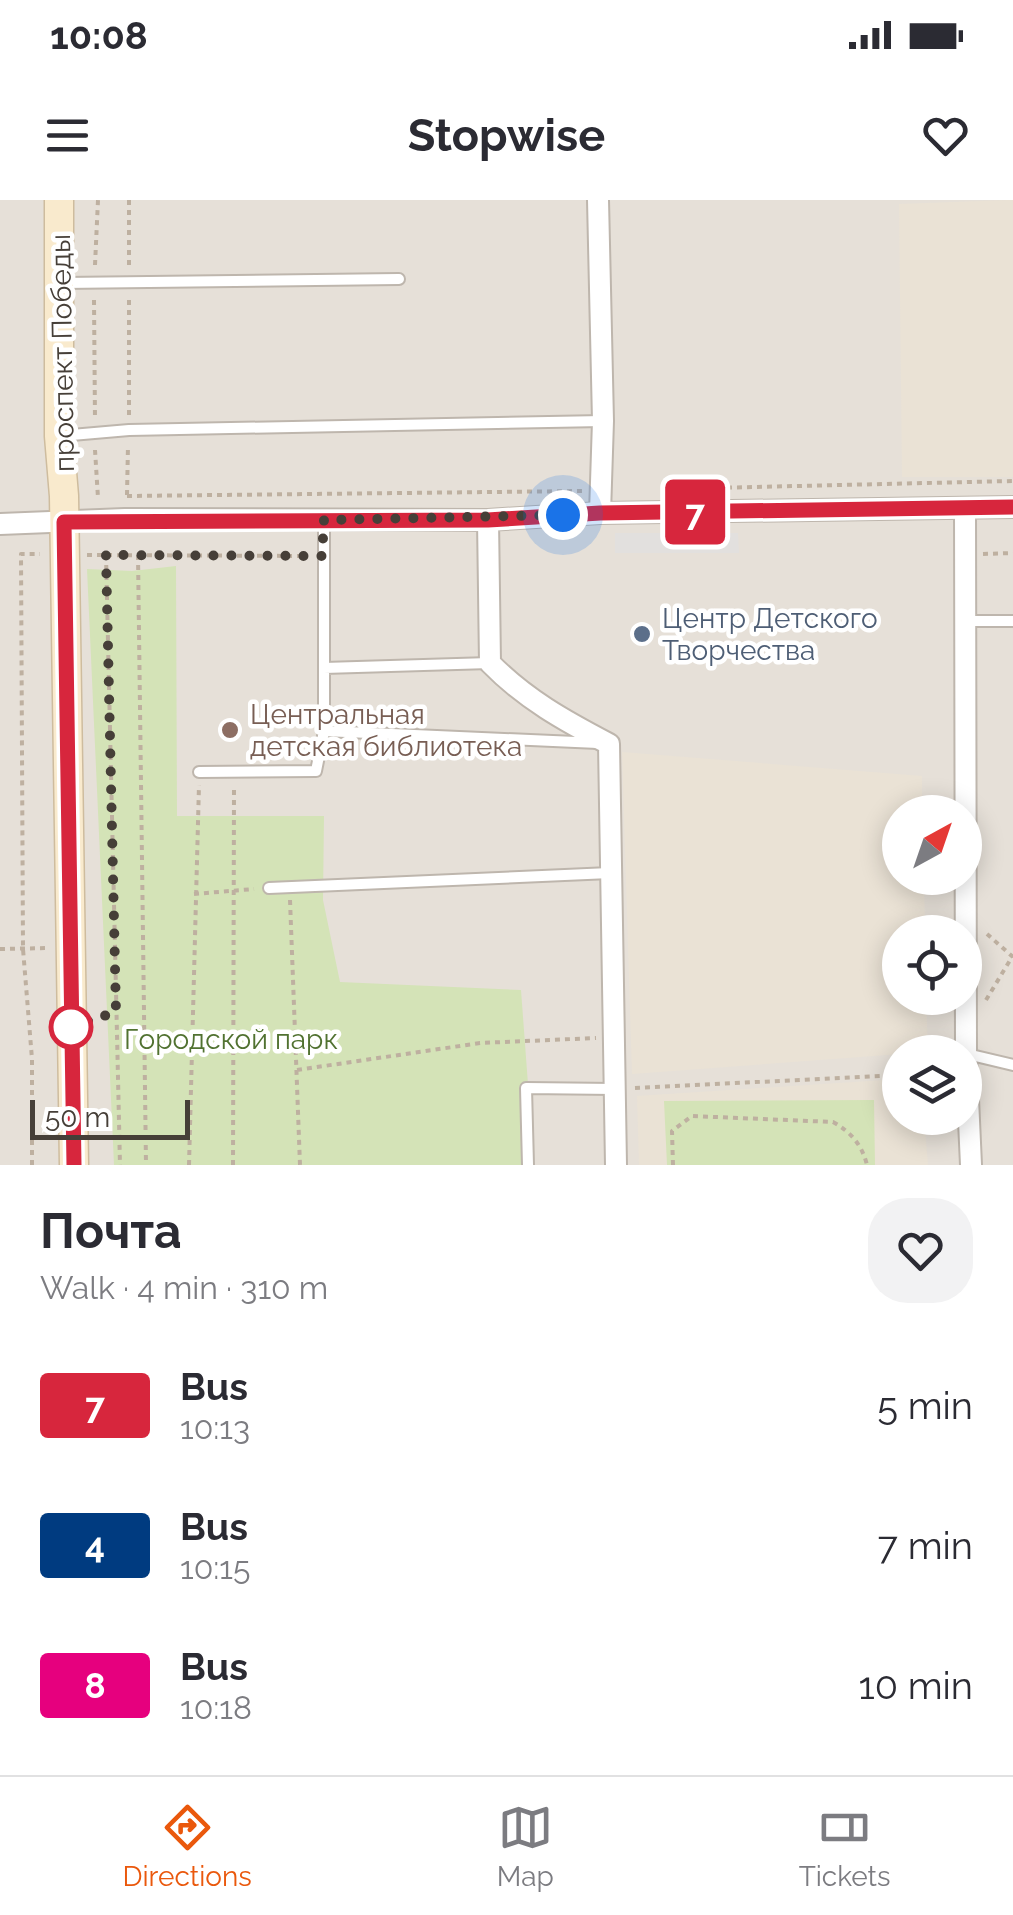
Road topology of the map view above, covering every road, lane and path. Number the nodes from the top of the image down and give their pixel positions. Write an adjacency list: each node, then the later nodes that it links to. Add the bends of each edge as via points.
1 (60, 200): 8 (street, проспект Победы)
2 (98, 200): 6 (path)
3 (129, 200): 7 (path)
4 (598, 200): 9 (street)
5 (399, 279): 7 (lane)
6 (94, 280): 7 (lane); 8 (lane); 11 (path)
7 (129, 282): 10 (path)
8 (62, 284): 12 (street, проспект Победы)
9 (603, 421): 10 (lane); 15 (street)
10 (128, 430): 11 (lane); 16 (path)
11 (95, 434): 12 (lane); 16 (path, via 96,498)
12 (59, 436): 23 (street, проспект Победы)
13 (1013, 480): 14 (path)
14 (660, 490)
15 (601, 491): 16 (path); 19 (street)
16 (127, 496): 20 (path)
17 (1013, 507): 18 (street)
18 (965, 508): 19 (street); 28 (street)
19 (600, 513): 22 (street)
20 (125, 519): 21 (street); 23 (street)
21 (324, 520): 22 (street); 31 (lane)
22 (488, 520): 34 (street)
23 (64, 522): 24 (street); 47 (street, проспект Победы)
24 (0, 524)
25 (1013, 553): 28 (path)
26 (46, 554): 49 (path, via 21,554)
27 (87, 554): 29 (path)
28 (963, 554): 33 (street)
29 (106, 555): 30 (path); 61 (path)
30 (138, 555): 31 (path); 62 (path)
31 (322, 556): 35 (lane)
32 (1013, 621): 33 (lane)
33 (965, 622): 45 (street)
34 (490, 663): 35 (lane); 37 (street, via 554,715)
35 (324, 668): 36 (lane)
36 (324, 731): 37 (lane); 39 (lane, via 316,771)
37 (609, 744): 40 (street)
38 (200, 772): 39 (lane); 44 (path)
39 (234, 774): 43 (path)
40 (611, 873): 41 (lane); 52 (street)
41 (289, 886): 42 (lane); 55 (path)
42 (269, 888): 43 (path)
43 (236, 890): 44 (path); 64 (path)
44 (194, 894): 63 (path)
45 (968, 915)
46 (982, 928): 50 (path)
47 (69, 948): 49 (path); 60 (street, проспект Победы)
48 (0, 949): 49 (path)
49 (23, 949): 59 (path)
50 (1013, 958): 51 (path)
51 (970, 1035)
52 (614, 1038): 55 (path, via 480,1042); 57 (street)
53 (982, 1050): 54 (lane)
54 (1013, 1065)
55 (298, 1070): 65 (path)
56 (882, 1076): 57 (path)
57 (614, 1088): 66 (lane, via 526,1088); 67 (street)
58 (971, 1135): 70 (street)
59 (32, 1165)
60 (74, 1165)
61 (120, 1165)
62 (146, 1165)
63 (189, 1165)
64 (234, 1165)
65 (300, 1165)
66 (528, 1165)
67 (616, 1165)
68 (673, 1165): 69 (path, via 672,1131 692,1116 833,1122 848,1130)
69 (867, 1165)
70 (972, 1165)

